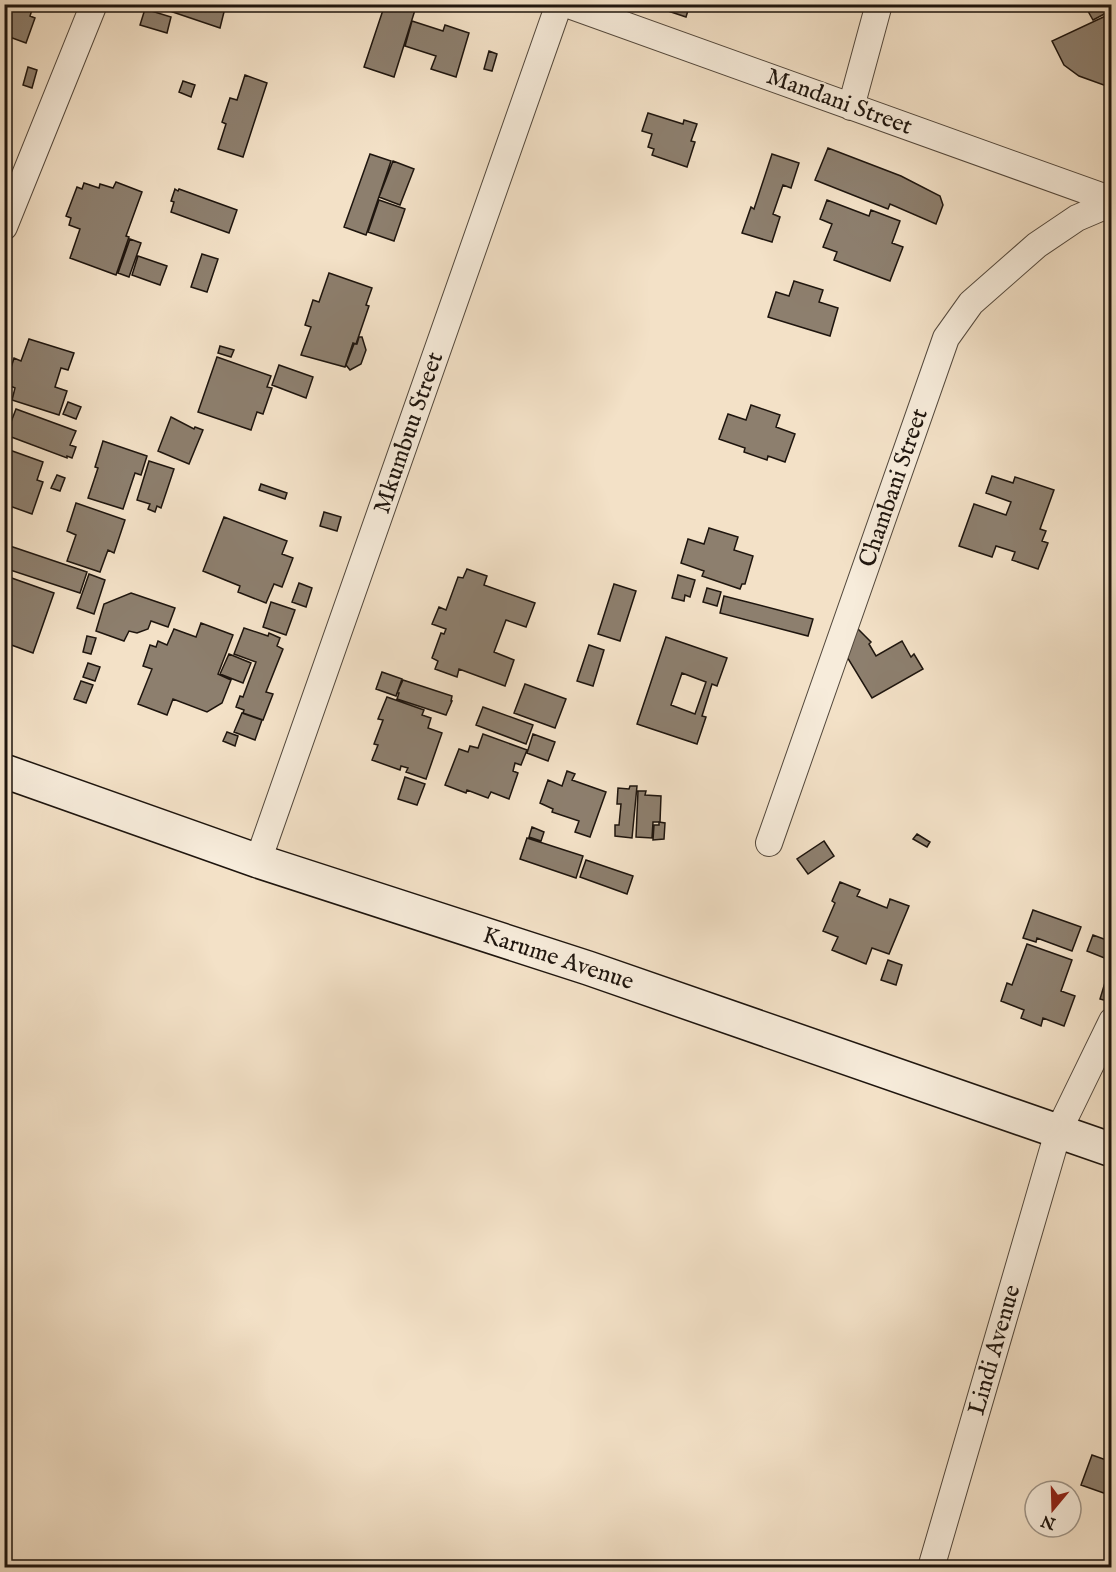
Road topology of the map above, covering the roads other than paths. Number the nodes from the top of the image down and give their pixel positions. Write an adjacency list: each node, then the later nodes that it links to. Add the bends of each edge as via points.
1 (94, 4): 7 (street)
2 (559, 4): 10 (street, Mkumbuu Street)
3 (566, 4): 5 (street, Mandani Street)
4 (879, 4): 5 (street)
5 (851, 107): 6 (street, Mandani Street)
6 (1112, 201): 9 (street, Chambani Street, via 1077,218 1037,245 971,303 946,338)
7 (4, 227)
8 (4, 771): 10 (main road, Karume Avenue)
9 (768, 843)
10 (258, 861): 12 (main road, Karume Avenue, via 588,968)
11 (1112, 1021): 12 (street, Lindi Avenue)
12 (1058, 1132): 13 (main road, Karume Avenue); 14 (street, Lindi Avenue)
13 (1112, 1150)
14 (932, 1568)

